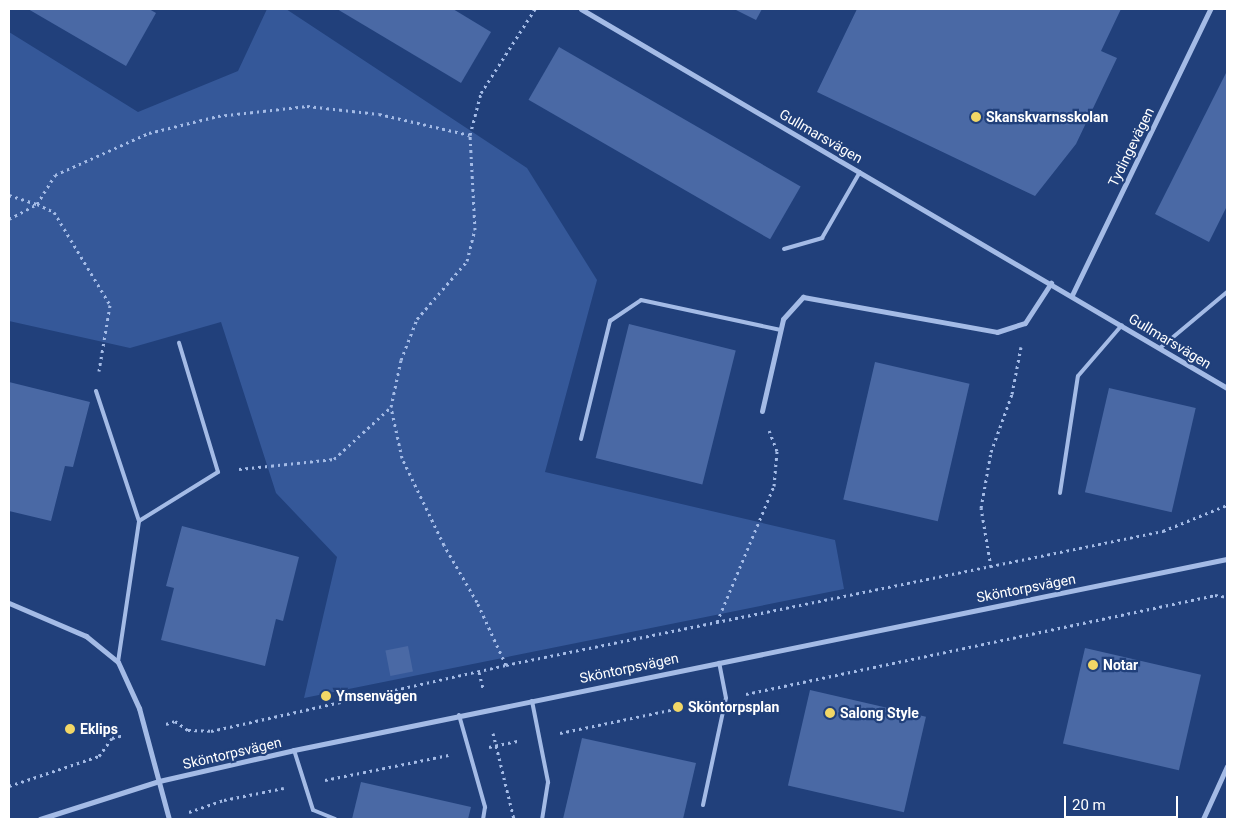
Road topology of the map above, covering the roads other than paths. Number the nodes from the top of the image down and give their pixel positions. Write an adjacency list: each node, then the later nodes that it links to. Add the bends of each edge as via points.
1 (581, 9): 3 (street, Gullmarsvägen)
2 (1210, 9): 7 (street, Tydingevägen)
3 (860, 172): 4 (lane, via 822,238); 5 (street, Gullmarsvägen)
4 (784, 249)
5 (1051, 283): 7 (street, Gullmarsvägen); 9 (street, via 1025,322 997,332 803,297 792,306)
6 (1227, 292): 11 (lane)
7 (1072, 295): 8 (street, Gullmarsvägen)
8 (1122, 325): 11 (street, Gullmarsvägen); 16 (lane, via 1078,376)
9 (780, 330): 14 (street); 15 (lane, via 641,300 610,321)
10 (179, 343): 17 (lane, via 218,472)
11 (1160, 348): 12 (street, Gullmarsvägen)
12 (1227, 388)
13 (96, 391): 17 (lane)
14 (762, 411)
15 (581, 439)
16 (1060, 493)
17 (139, 520): 21 (lane)
18 (1227, 559): 20 (street, Sköntorpsvägen)
19 (9, 603): 21 (street, via 86,636)
20 (719, 661): 22 (street, Sköntorpsvägen); 27 (lane, via 726,698)
21 (118, 662): 26 (street, via 145,730)
22 (532, 700): 23 (street, Sköntorpsvägen); 32 (lane, via 548,782)
23 (459, 715): 24 (street, Sköntorpsvägen); 31 (lane, via 485,807)
24 (294, 750): 26 (street, Sköntorpsvägen); 30 (lane, via 302,784 313,810)
25 (1227, 766): 33 (street)
26 (159, 781): 28 (street, Sköntorpsvägen); 29 (street)
27 (703, 804)
28 (40, 819)
29 (169, 819)
30 (334, 819)
31 (482, 819)
32 (542, 819)
33 (1203, 819)

